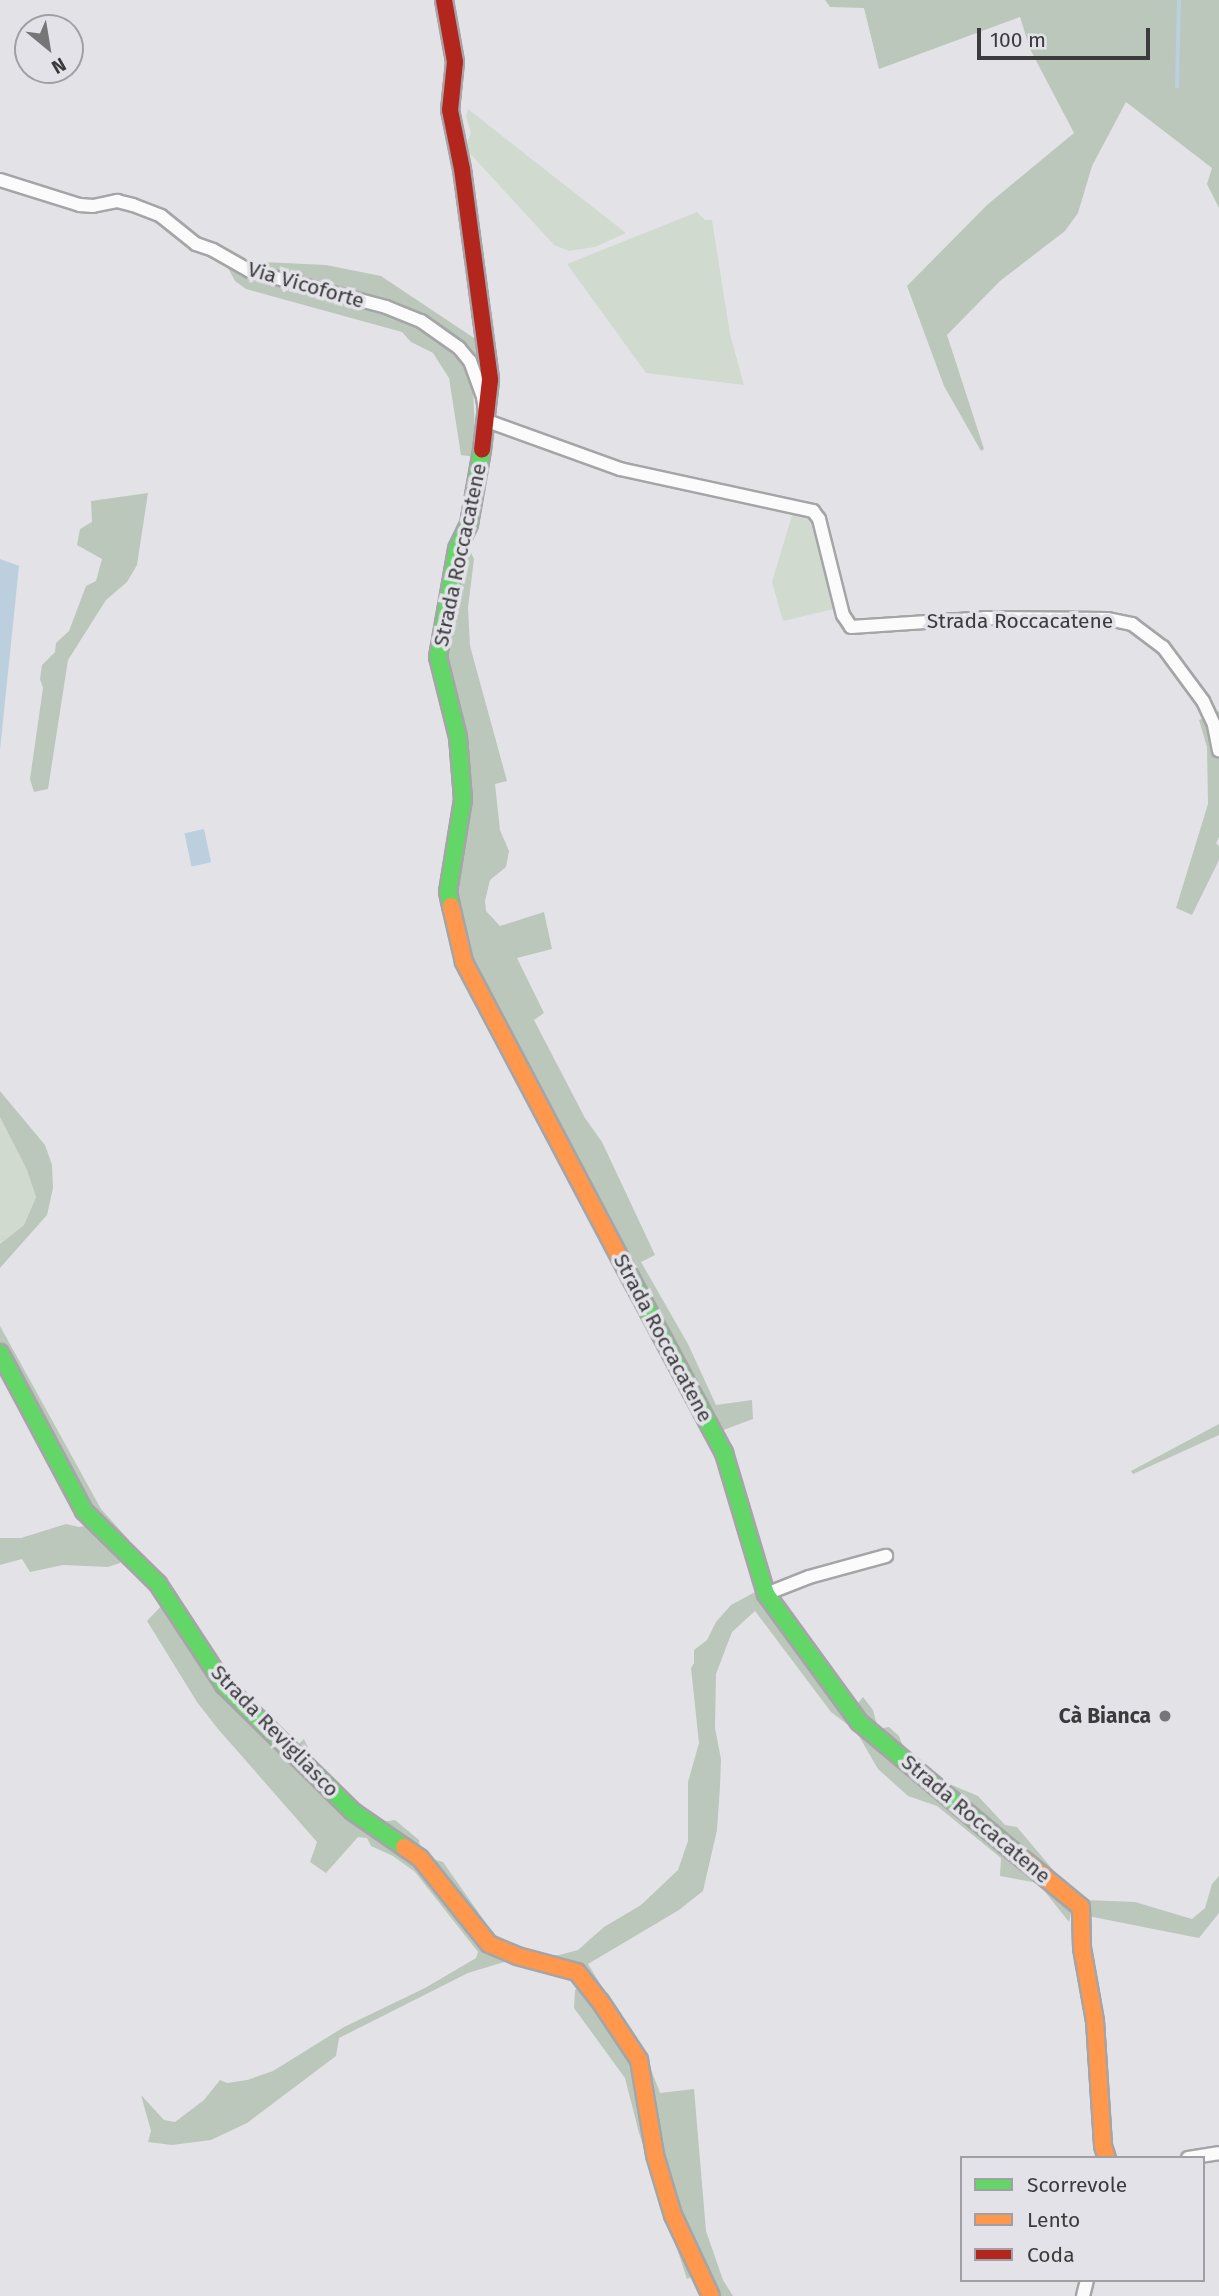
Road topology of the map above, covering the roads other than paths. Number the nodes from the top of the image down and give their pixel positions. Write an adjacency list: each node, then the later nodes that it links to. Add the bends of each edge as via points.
1 (445, 1): 3 (street, Strada Roccacatene, via 455,62 450,110 487,342)
2 (0, 180): 3 (street, Via Vicoforte, via 80,205 117,201 133,205 161,216 196,244 250,271 386,307 421,321 470,361)
3 (487, 421): 4 (street, Strada Roccacatene, via 620,469 813,511 851,627 1022,618 1108,619 1132,624 1154,639 1203,701); 7 (street, Strada Roccacatene, via 438,657 458,737 463,799 448,892 464,962 724,1453)
4 (1219, 751)
5 (0, 1353): 11 (street, Strada Revigliasco, via 84,1511 158,1584 224,1685 352,1811 419,1858 489,1944 577,1972 639,2060 655,2155 673,2215)
6 (886, 1556): 7 (street, via 808,1577)
7 (766, 1594): 9 (street, Strada Roccacatene, via 859,1722 1081,1907)
8 (1219, 2153): 10 (street)
9 (1106, 2156)
10 (1200, 2156)
11 (711, 2296)

